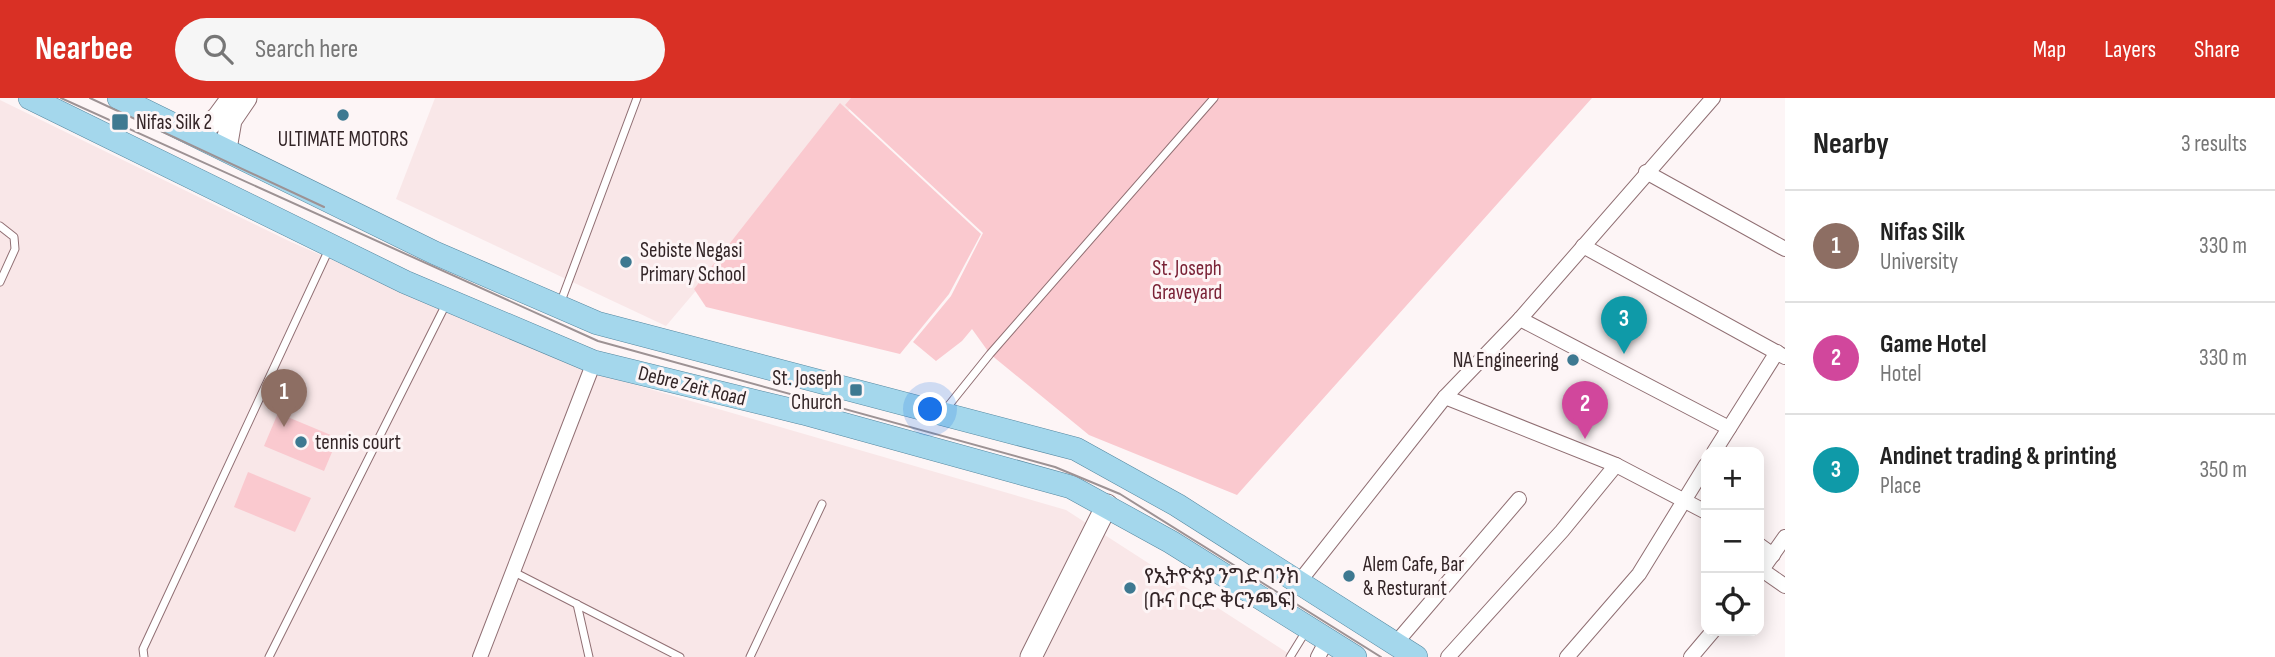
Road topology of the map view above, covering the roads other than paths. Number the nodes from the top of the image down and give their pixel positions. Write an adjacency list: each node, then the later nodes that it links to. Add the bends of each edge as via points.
1 (30, 98): 12 (main road, Debre Zeit Road)
2 (119, 98): 8 (main road, Debre Zeit Road)
3 (232, 98): 8 (main road)
4 (246, 98): 9 (main road, via 231,120)
5 (637, 98): 17 (lane)
6 (1214, 98): 22 (lane)
7 (1713, 98): 10 (street)
8 (197, 136): 9 (main road, Debre Zeit Road)
9 (226, 149): 17 (main road, Debre Zeit Road, via 435,253)
10 (1646, 172): 13 (street); 14 (street)
11 (0, 226): 15 (lane, via 14,237 15,249)
12 (330, 246): 16 (main road, Debre Zeit Road); 44 (lane, via 149,637)
13 (1583, 246): 18 (street); 19 (street)
14 (1785, 249)
15 (0, 282)
16 (447, 301): 20 (main road, Debre Zeit Road); 45 (lane)
17 (558, 308): 22 (main road, Debre Zeit Road, via 645,337)
18 (1520, 319): 21 (street); 23 (street)
19 (1781, 354): 23 (street)
20 (594, 362): 30 (main road, Debre Zeit Road, via 1038,475); 36 (street)
21 (1445, 397): 25 (street); 38 (street)
22 (942, 414): 38 (main road, Debre Zeit Road, via 1076,449 1177,505)
23 (1729, 428): 24 (street)
24 (1717, 447)
25 (1616, 465): 28 (street); 54 (street)
26 (1701, 474): 28 (street)
27 (1519, 499): 43 (street)
28 (1686, 499): 31 (street); 55 (street, via 1639,574)
29 (822, 503): 49 (lane)
30 (1107, 505): 42 (main road, Debre Zeit Road); 50 (main road)
31 (1703, 510)
32 (1785, 537): 34 (street)
33 (1764, 549): 34 (street)
34 (1773, 555): 35 (street)
35 (1764, 567)
36 (511, 570): 40 (lane); 46 (street)
37 (1762, 573): 39 (street)
38 (1299, 582): 43 (main road, Debre Zeit Road)
39 (1785, 586)
40 (577, 604): 47 (lane); 48 (lane)
41 (1709, 636): 56 (street)
42 (1318, 641): 51 (lane); 52 (main road, Debre Zeit Road)
43 (1395, 644): 53 (main road, Debre Zeit Road)
44 (144, 657)
45 (269, 657)
46 (480, 657)
47 (589, 657)
48 (680, 657)
49 (750, 657)
50 (1031, 657)
51 (1290, 657)
52 (1355, 657)
53 (1416, 657)
54 (1448, 657)
55 (1567, 657)
56 (1691, 657)

